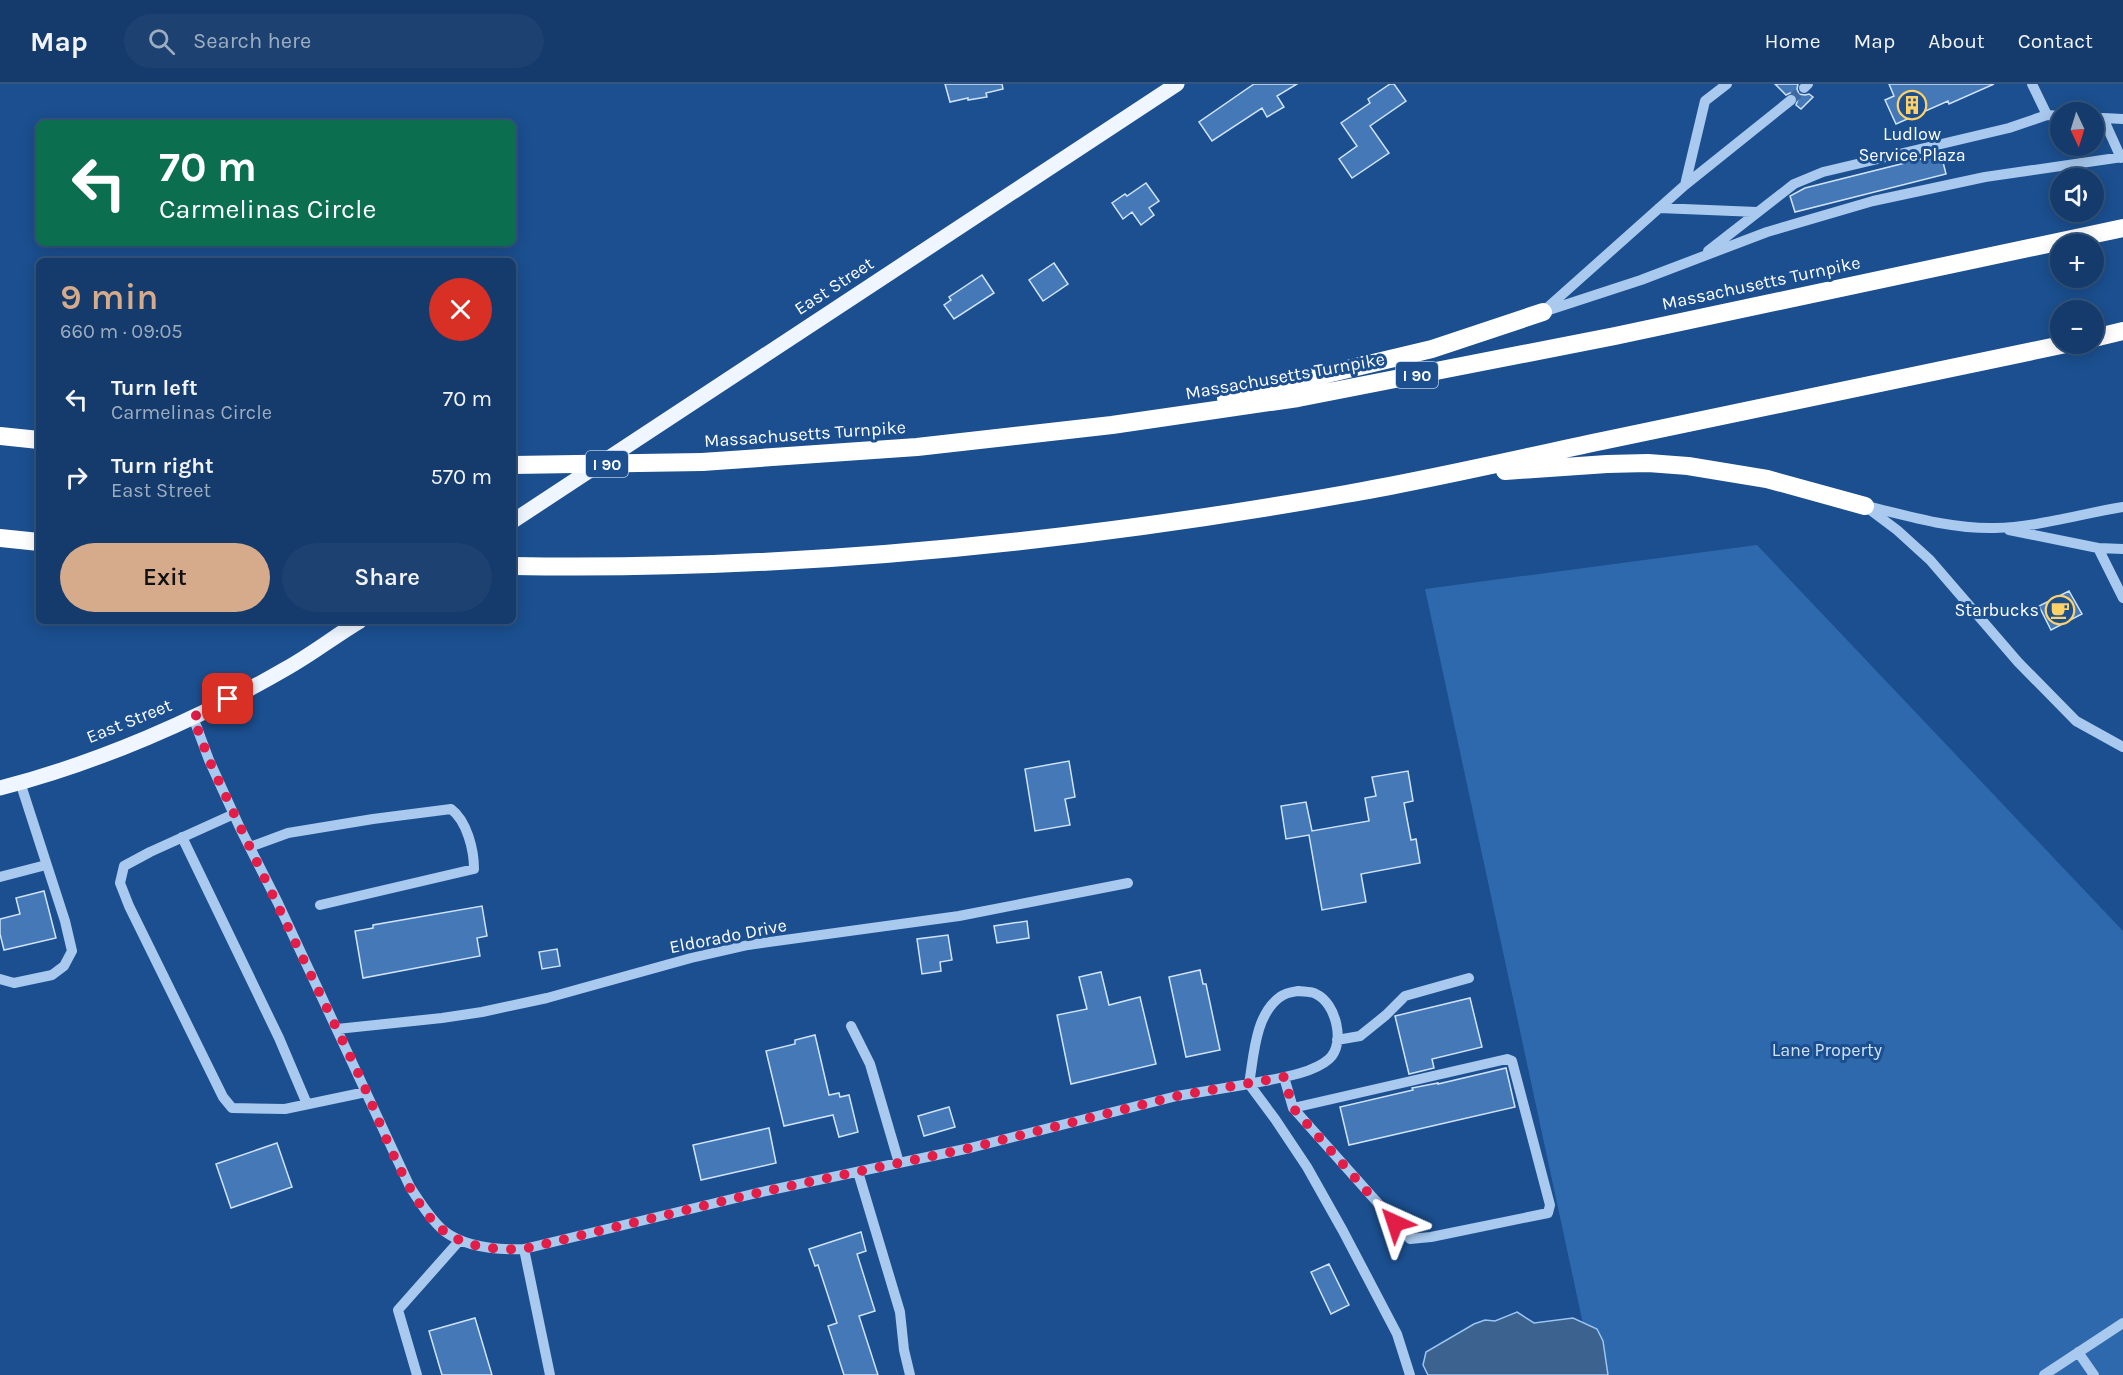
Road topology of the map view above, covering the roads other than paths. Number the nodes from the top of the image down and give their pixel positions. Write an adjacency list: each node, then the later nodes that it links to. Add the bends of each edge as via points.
1 (1177, 84): 27 (main road, East Street)
2 (1727, 84): 11 (street, via 1705,101)
3 (2032, 84): 5 (street)
4 (1791, 100): 11 (street)
5 (2047, 115): 6 (street); 13 (street, via 2009,128 1823,172 1794,184)
6 (2050, 115)
7 (2104, 118): 8 (street)
8 (2123, 119)
9 (2104, 128): 10 (street)
10 (2122, 158): 15 (street, via 1985,177 1873,201 1806,219)
11 (1685, 185): 12 (street)
12 (1659, 208): 13 (street); 16 (street)
13 (1757, 212): 15 (street)
14 (2123, 228): 20 (highway, Massachusetts Turnpike / I 90, via 1310,396)
15 (1701, 257): 16 (street)
16 (1543, 312): 20 (highway, via 1432,349)
17 (2123, 332): 18 (highway)
18 (2104, 336)
19 (2050, 347): 24 (highway)
20 (1112, 425): 23 (highway, Massachusetts Turnpike / I 90, bridge, via 906,448 702,462)
21 (0, 436): 22 (highway)
22 (36, 440)
23 (516, 465)
24 (1432, 477): 25 (highway, via 1648,463 1767,479); 33 (highway, via 1274,506 1059,536 718,564)
25 (1865, 506): 28 (street, via 1933,523); 37 (street, via 1930,560 2018,662 2076,721)
26 (2123, 507): 28 (street)
27 (516, 519)
28 (1996, 528): 31 (street)
29 (0, 538): 30 (highway)
30 (36, 542)
31 (2098, 548): 32 (street); 34 (street)
32 (2123, 549)
33 (516, 566)
34 (2123, 598)
35 (355, 624): 36 (main road, East Street, via 288,667)
36 (193, 717): 38 (main road, East Street); 40 (street)
37 (2123, 747)
38 (20, 782): 39 (main road, East Street); 43 (street)
39 (0, 788)
40 (234, 814): 41 (street); 42 (street)
41 (182, 837): 55 (street); 55 (street, via 124,867 120,883 129,906 222,1097 232,1108 266,1110)
42 (250, 847): 46 (street, via 288,833 451,809 465,827 474,869); 50 (street)
43 (46, 865): 44 (street); 48 (street, via 72,951 64,966 52,975 14,983)
44 (0, 877)
45 (1128, 883): 50 (street, Eldorado Drive, via 959,916 748,945 482,1012)
46 (320, 905)
47 (1469, 978): 51 (street, via 1405,996 1360,1036)
48 (0, 979)
49 (851, 1026): 57 (street, via 870,1064)
50 (337, 1029): 54 (street)
51 (1337, 1040): 52 (street, via 1330,1058); 53 (street, via 1331,1008 1316,994 1298,991 1282,995 1268,1009 1260,1026)
52 (1284, 1077): 53 (street); 56 (street)
53 (1249, 1084): 57 (street, via 1177,1096); 66 (street, via 1307,1167 1344,1231 1397,1334)
54 (366, 1092): 55 (street); 59 (street, via 410,1187 444,1231)
55 (308, 1104)
56 (1293, 1108): 56 (street, via 1507,1059 1512,1061 1550,1205 1548,1213 1410,1239)
57 (898, 1164): 58 (street)
58 (858, 1172): 60 (street); 65 (street, via 900,1312)
59 (460, 1240): 60 (street, via 484,1247); 63 (street, via 398,1310)
60 (524, 1249): 64 (street)
61 (2123, 1323): 62 (street)
62 (2078, 1352): 67 (street); 68 (street)
63 (417, 1375)
64 (550, 1375)
65 (910, 1375)
66 (1410, 1375)
67 (2044, 1375)
68 (2094, 1375)

